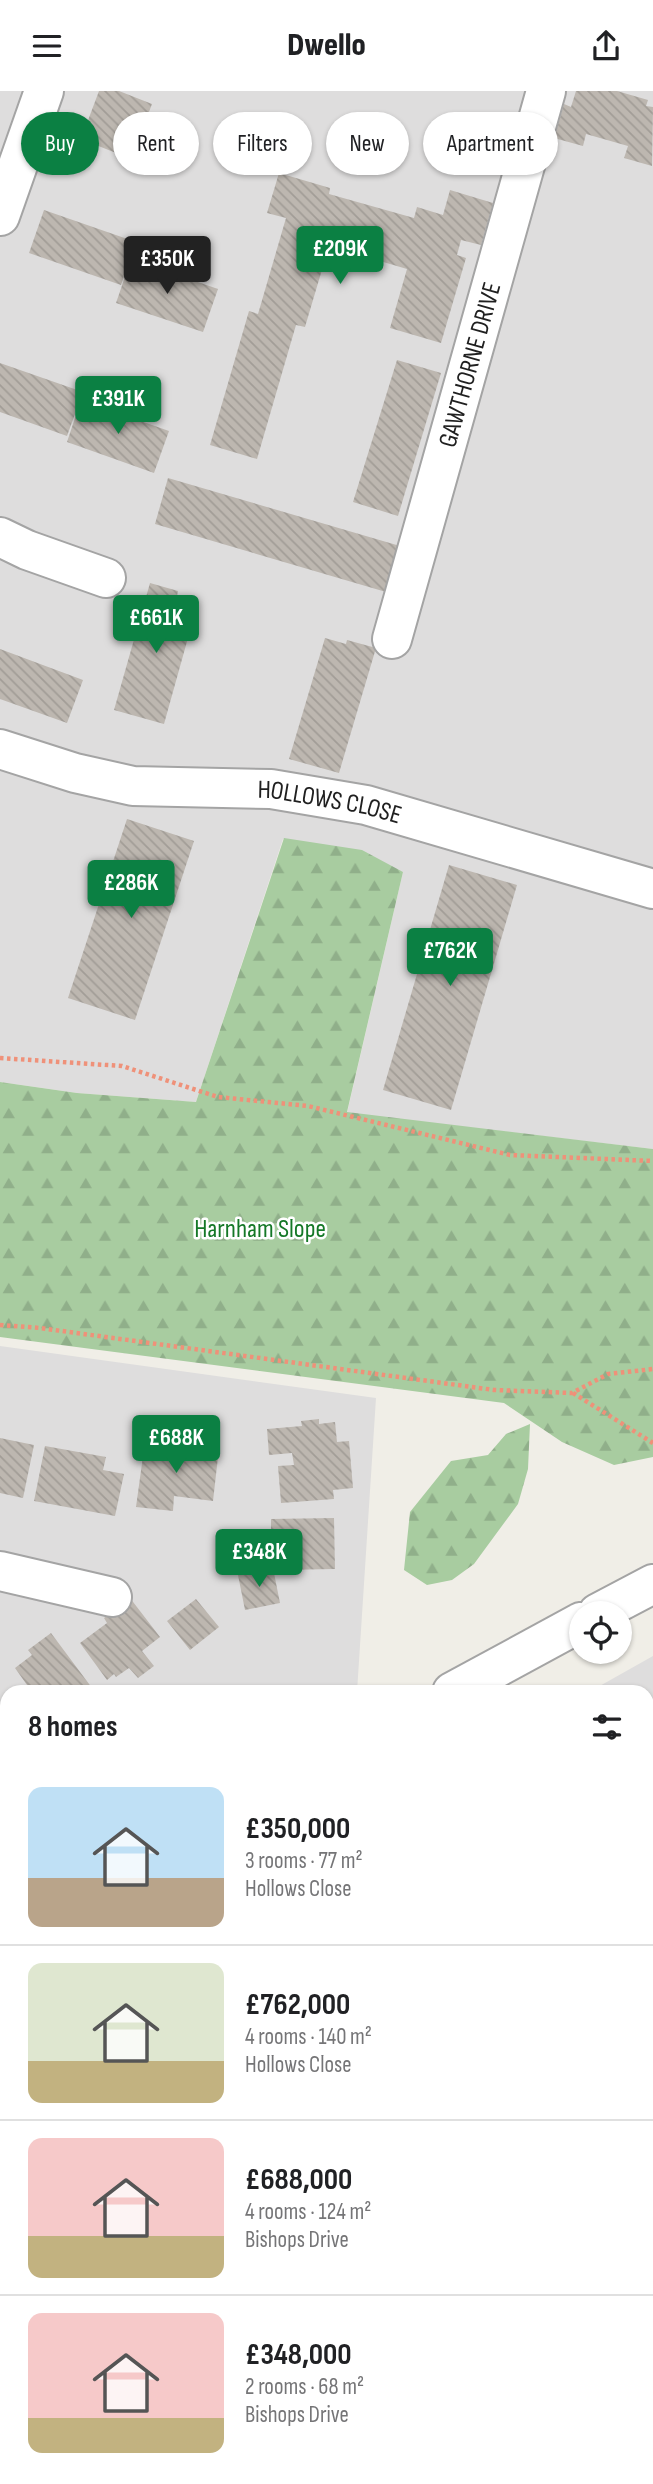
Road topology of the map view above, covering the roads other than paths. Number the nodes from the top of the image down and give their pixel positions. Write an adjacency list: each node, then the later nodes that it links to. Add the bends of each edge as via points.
1 (44, 91): 3 (street)
2 (546, 91): 6 (street, GAWTHORNE DRIVE)
3 (0, 216)
4 (0, 537): 5 (street)
5 (106, 578)
6 (393, 639)
7 (0, 749): 8 (street, HOLLOWS CLOSE, via 133,786 271,789 332,797)
8 (653, 888)
9 (0, 1571): 11 (street)
10 (653, 1584): 12 (street)
11 (112, 1597)
12 (621, 1601)
13 (569, 1629): 14 (street)
14 (465, 1685)

